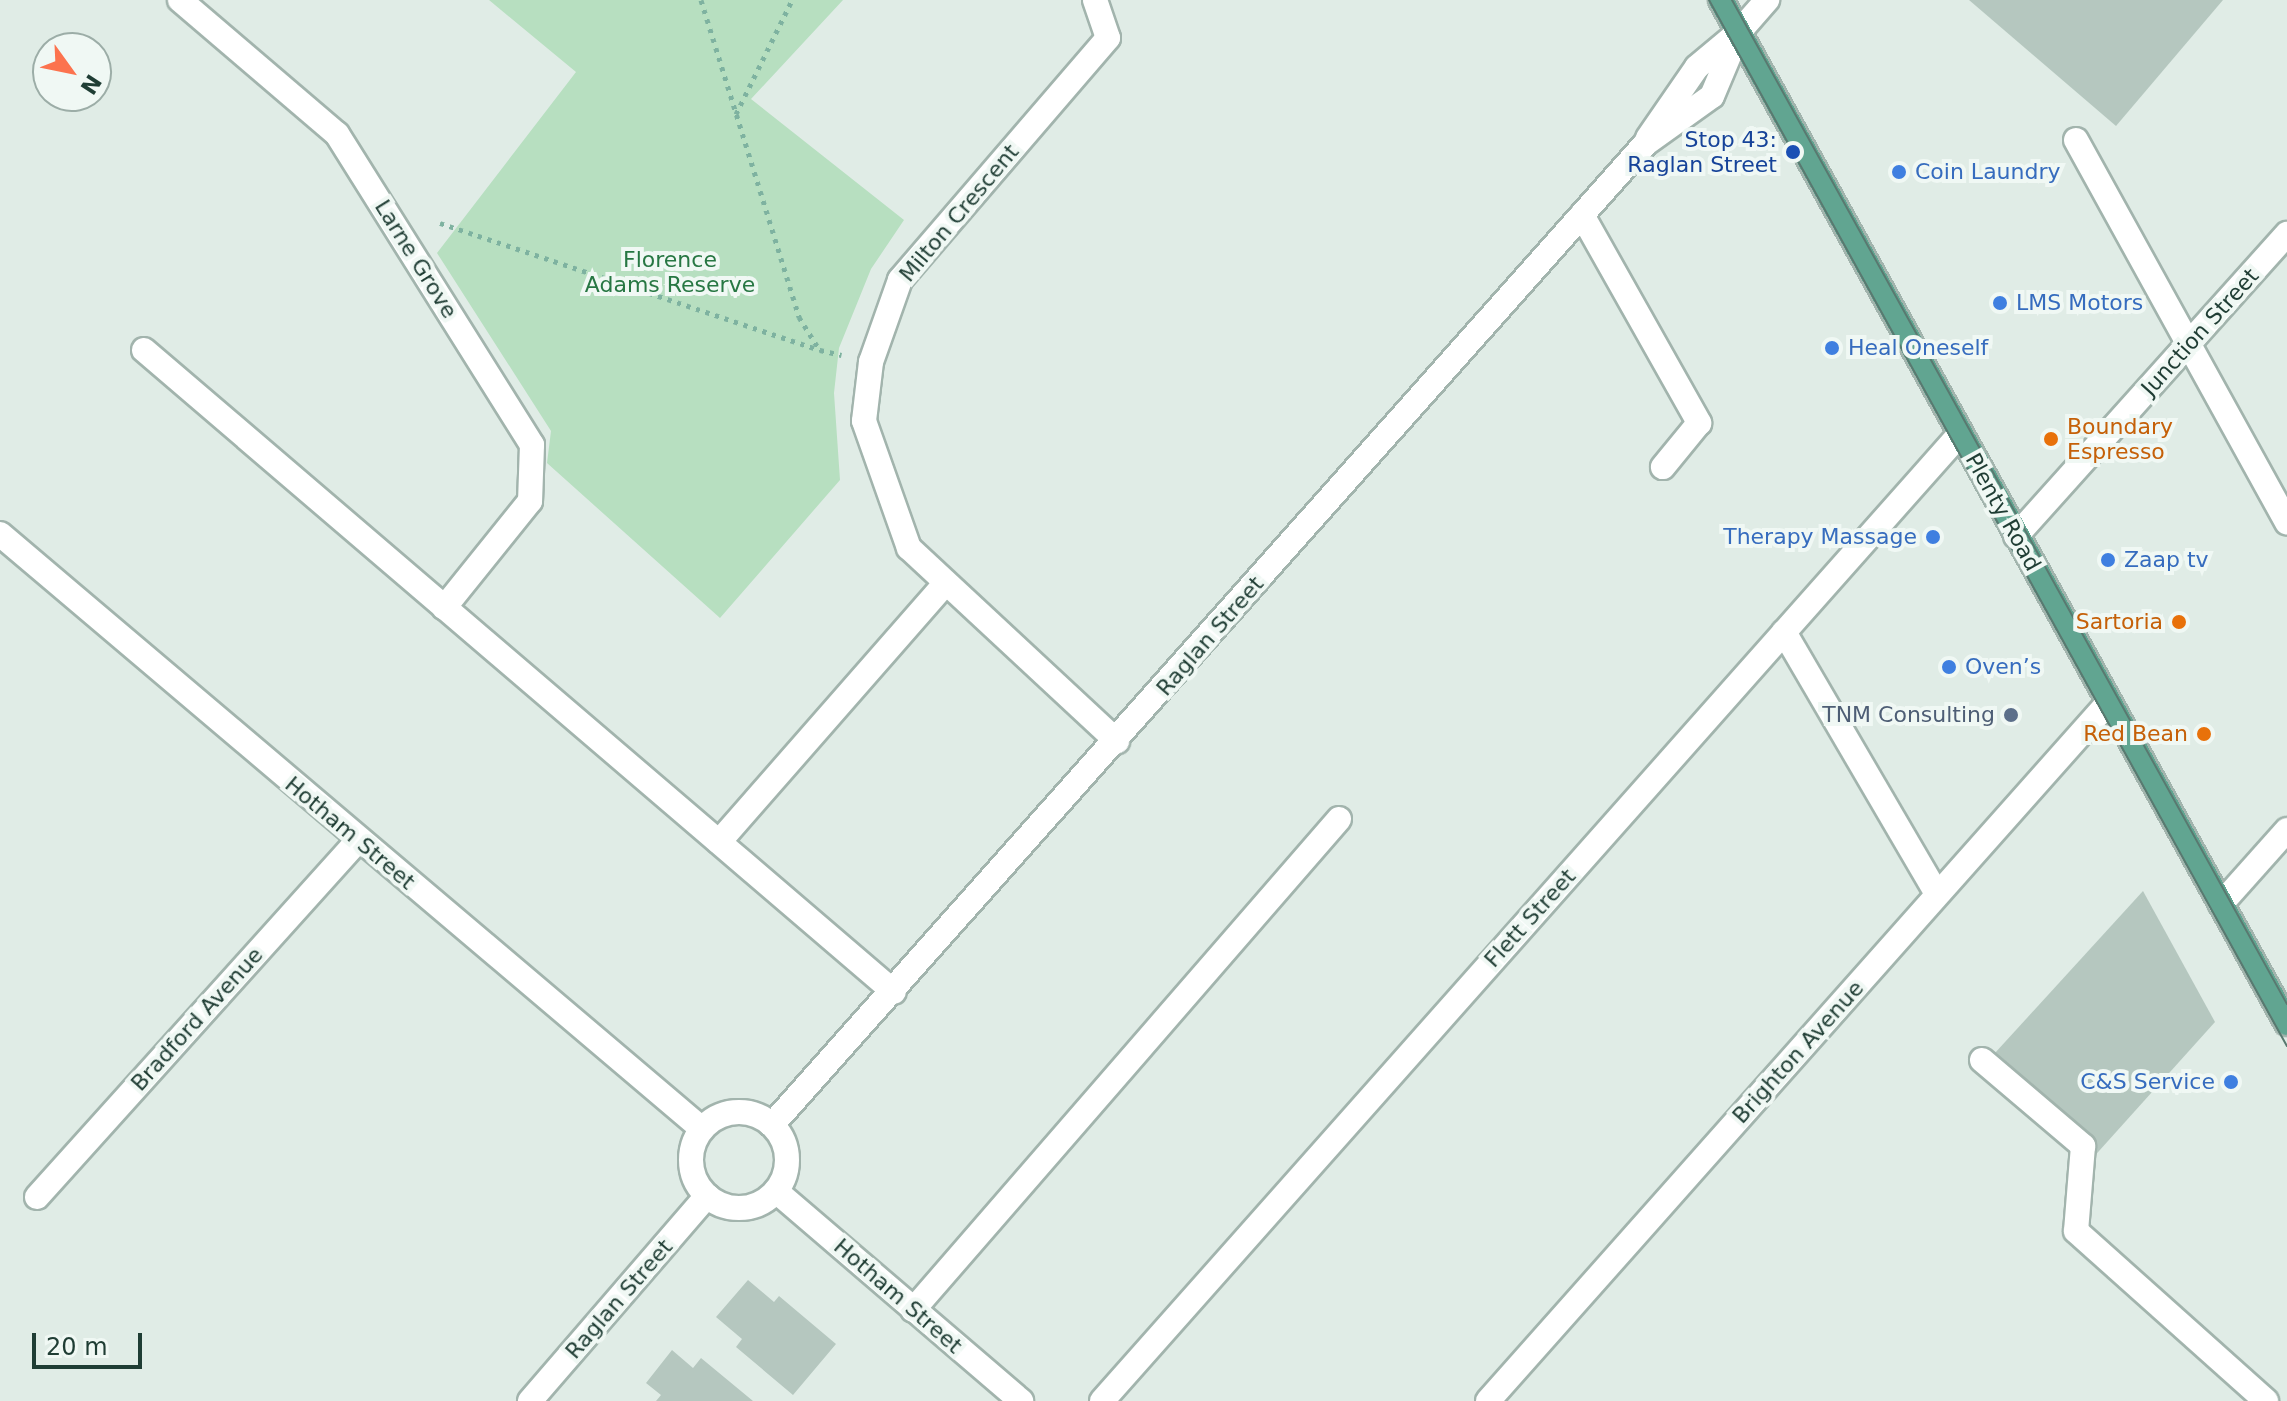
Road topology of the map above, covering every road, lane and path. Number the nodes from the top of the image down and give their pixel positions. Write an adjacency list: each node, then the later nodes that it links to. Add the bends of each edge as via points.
1 (180, 0): 23 (street, Larne Grove, via 337,134 532,445 530,501)
2 (701, 0): 8 (path)
3 (792, 0): 8 (path)
4 (1095, 0): 22 (street, Milton Crescent, via 1108,38 900,280 871,362 864,421 909,548)
5 (1721, 0): 7 (main road, Plenty Road)
6 (1767, 0): 7 (street, Raglan Street)
7 (1739, 32): 10 (street, Raglan Street, via 1697,67 1663,110 1645,144); 17 (main road, Plenty Road)
8 (736, 114): 15 (path, via 799,317)
9 (2076, 140): 13 (street)
10 (1582, 215): 18 (street, via 1699,423); 26 (street, Raglan Street)
11 (440, 223): 15 (path)
12 (2287, 234): 13 (street, Junction Street)
13 (2187, 346): 19 (street); 21 (street, Junction Street)
14 (144, 350): 23 (street)
15 (820, 350): 16 (path)
16 (841, 355)
17 (1959, 435): 21 (main road, Plenty Road); 24 (street, Flett Street)
18 (1663, 467)
19 (2287, 523)
20 (0, 534): 29 (street, Hotham Street)
21 (2016, 536): 25 (main road, Plenty Road)
22 (945, 584): 26 (street, Milton Crescent); 30 (street)
23 (444, 608): 30 (street)
24 (1784, 632): 31 (street); 45 (street, Flett Street)
25 (2108, 703): 31 (street, Brighton Avenue); 32 (main road, Plenty Road)
26 (1117, 741): 33 (street, Raglan Street)
27 (1339, 819): 41 (street)
28 (2287, 830): 32 (street)
29 (357, 841): 37 (street, Hotham Street); 40 (street, Bradford Avenue)
30 (719, 842): 33 (street)
31 (1937, 894): 46 (street, Brighton Avenue)
32 (2221, 904): 34 (main road, Plenty Road)
33 (894, 992): 36 (street, Raglan Street)
34 (2287, 1023)
35 (1982, 1060): 47 (street, via 2083,1146 2076,1231)
36 (772, 1125): 37 (street, via 755,1114 736,1112); 38 (street, via 787,1159)
37 (702, 1129): 39 (street, via 691,1164)
38 (776, 1191): 39 (street, via 741,1208); 41 (street, Hotham Street)
39 (707, 1196): 43 (street, Raglan Street)
40 (37, 1197)
41 (913, 1310): 44 (street, Hotham Street)
42 (2287, 1391): 48 (street)
43 (530, 1401)
44 (1021, 1401)
45 (1102, 1401)
46 (1488, 1401)
47 (2266, 1401)
48 (2278, 1401)

